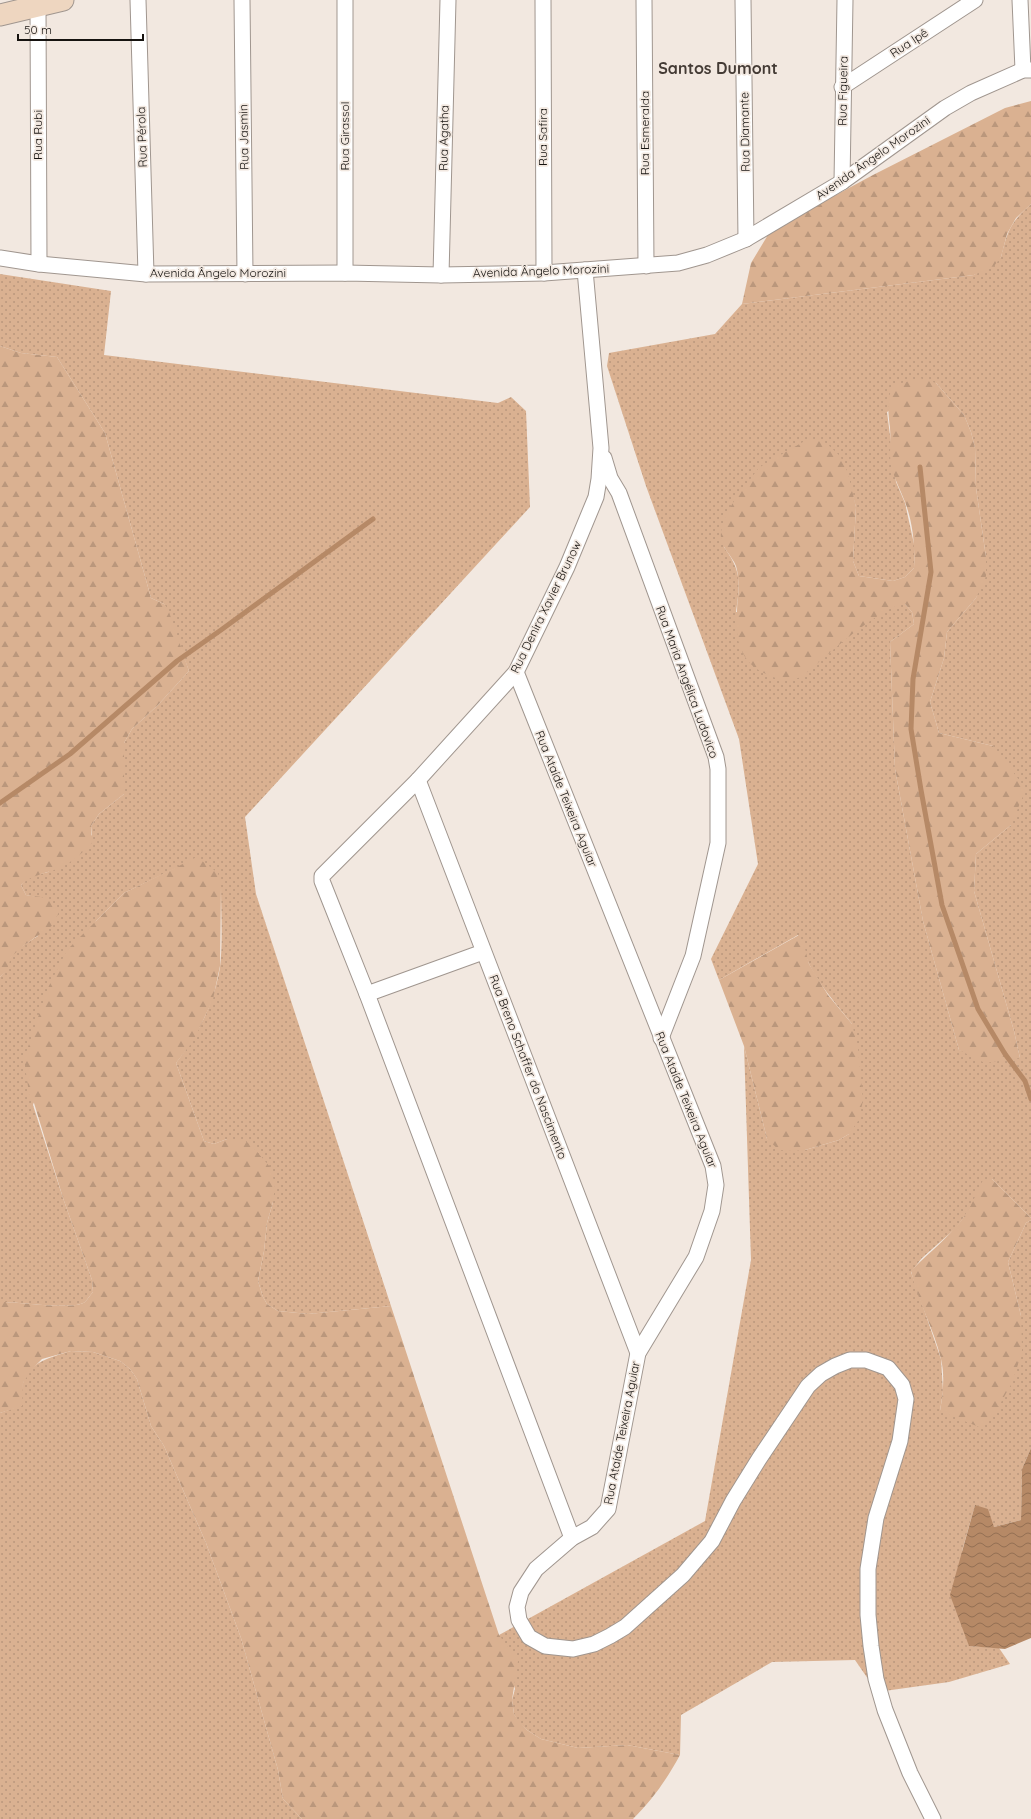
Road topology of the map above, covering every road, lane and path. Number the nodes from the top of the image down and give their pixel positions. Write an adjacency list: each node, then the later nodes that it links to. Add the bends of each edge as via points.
1 (63, 0): 12 (street)
2 (138, 0): 24 (street, Rua Pérola)
3 (242, 0): 25 (street, Rua Jasmin)
4 (345, 0): 22 (street, Rua Girassol)
5 (448, 0): 26 (street, Rua Agatha)
6 (543, 0): 23 (street, Rua Safira)
7 (644, 0): 20 (street, Rua Esmeralda)
8 (743, 0): 17 (street, Rua Diamante)
9 (844, 0): 15 (street, Rua Figueira)
10 (976, 0): 15 (street, Rua Ipê)
11 (1020, 0): 14 (street)
12 (38, 6): 13 (street); 19 (street, Rua Rubi)
13 (0, 15)
14 (1027, 70): 16 (street, Avenida Ângelo Morozini, via 971,93 946,108)
15 (842, 87): 16 (street, Rua Figueira)
16 (842, 182): 17 (street, Avenida Ângelo Morozini)
17 (746, 239): 20 (street, Avenida Ângelo Morozini, via 692,260)
18 (0, 258): 19 (street, Avenida Ângelo Morozini)
19 (39, 264): 24 (street, Avenida Ângelo Morozini)
20 (646, 266): 21 (street, Avenida Ângelo Morozini)
21 (586, 270): 23 (street, Avenida Ângelo Morozini); 27 (street, Rua Denira Xavier Brunow)
22 (345, 273): 25 (street, Avenida Ângelo Morozini); 26 (street, Avenida Ângelo Morozini)
23 (544, 273): 26 (street, Avenida Ângelo Morozini)
24 (146, 274): 25 (street, Avenida Ângelo Morozini)
25 (245, 274)
26 (441, 275)
27 (601, 448): 28 (street, Rua Denira Xavier Brunow, via 596,497 567,567); 32 (street, Rua Maria Angélica Ludovico, via 718,769 718,843 693,956)
28 (516, 672): 29 (street, Rua Denira Xavier Brunow); 32 (street, Rua Ataíde Teixeira Aguiar)
29 (418, 780): 30 (street, Rua Breno Schaffer do Nascimento); 31 (street, Rua Denira Xavier Brunow, via 322,876)
30 (483, 952): 31 (street); 33 (street, Rua Breno Schaffer do Nascimento)
31 (367, 994): 34 (street)
32 (661, 1038): 33 (street, Rua Ataíde Teixeira Aguiar, via 714,1166 716,1185 712,1211 696,1257)
33 (638, 1353): 34 (street, Rua Ataíde Teixeira Aguiar, via 608,1508 592,1527)
34 (572, 1538): 35 (street, Rua Ataíde Teixeira Aguiar, via 536,1570 521,1592 517,1608 520,1620 529,1637 545,1646 573,1649 594,1644 610,1636 655,1602 683,1575 712,1541 759,1459 808,1386 820,1374 850,1360 866,1360 888,1368 902,1385 906,1399 900,1441 876,1518 868,1569 871,1646 876,1679 885,1710 910,1773)
35 (933, 1819)

